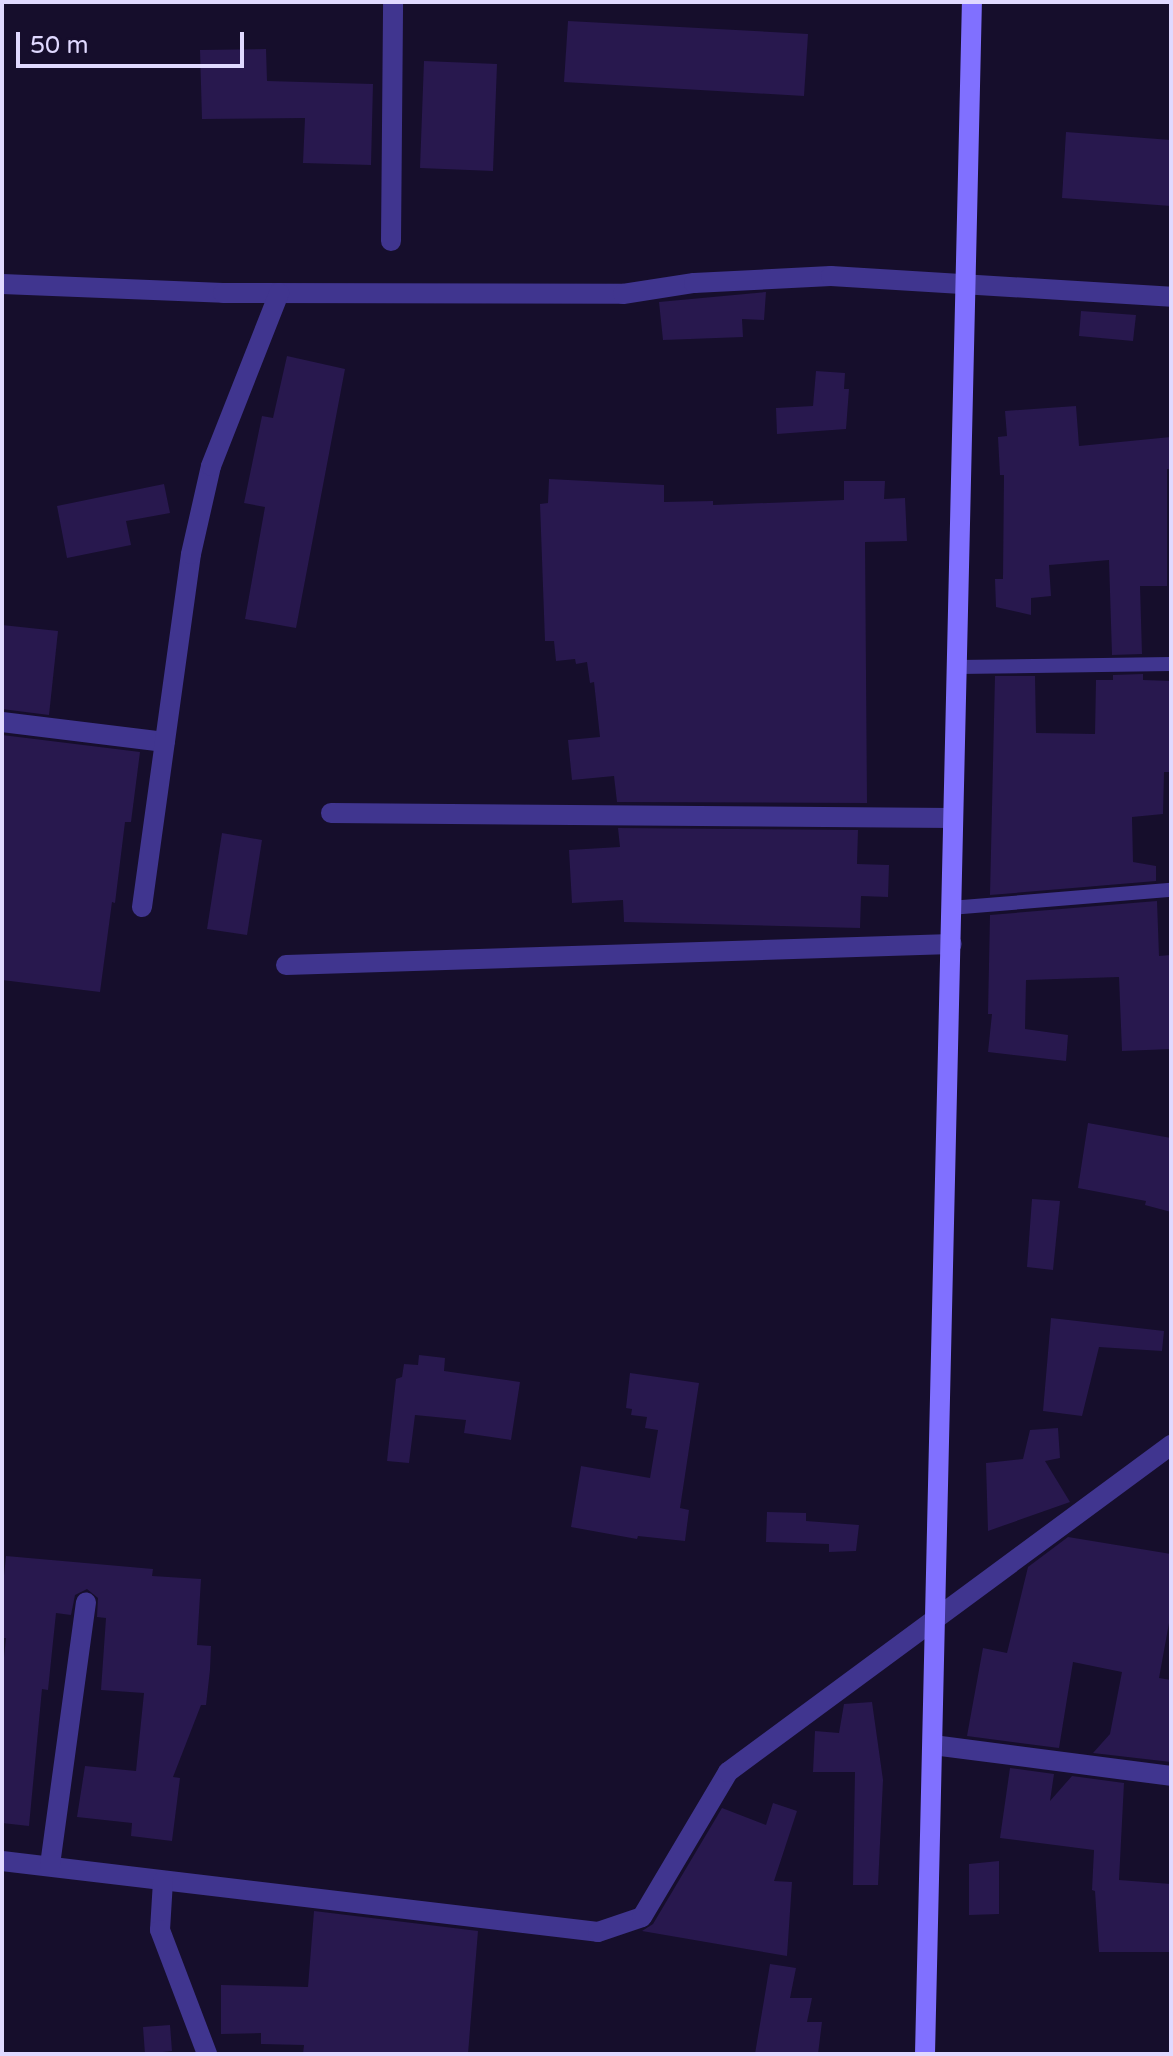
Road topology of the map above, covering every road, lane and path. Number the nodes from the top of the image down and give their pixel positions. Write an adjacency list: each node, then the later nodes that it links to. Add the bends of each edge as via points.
1 (393, 2): 3 (street)
2 (972, 2): 5 (main road)
3 (391, 241)
4 (2, 284): 6 (street)
5 (967, 285): 6 (street, via 831,276 694,283 623,294); 7 (street); 9 (main road)
6 (279, 293): 11 (street, via 211,466 191,554)
7 (1171, 297)
8 (1171, 664): 9 (lane)
9 (957, 667): 13 (main road)
10 (2, 722): 11 (street)
11 (165, 742): 15 (street)
12 (331, 813): 13 (street)
13 (952, 818): 16 (main road)
14 (1171, 890): 16 (lane)
15 (142, 907)
16 (950, 908): 17 (main road)
17 (952, 944): 18 (street); 21 (main road)
18 (286, 965)
19 (1171, 1445): 21 (street)
20 (86, 1602): 25 (street)
21 (936, 1615): 22 (main road); 26 (street, via 728,1772 642,1917 598,1932)
22 (933, 1745): 23 (street); 28 (main road)
23 (1171, 1776)
24 (2, 1861): 25 (street)
25 (50, 1865): 26 (street)
26 (163, 1881): 27 (street, via 160,1930)
27 (207, 2054)
28 (925, 2054)

